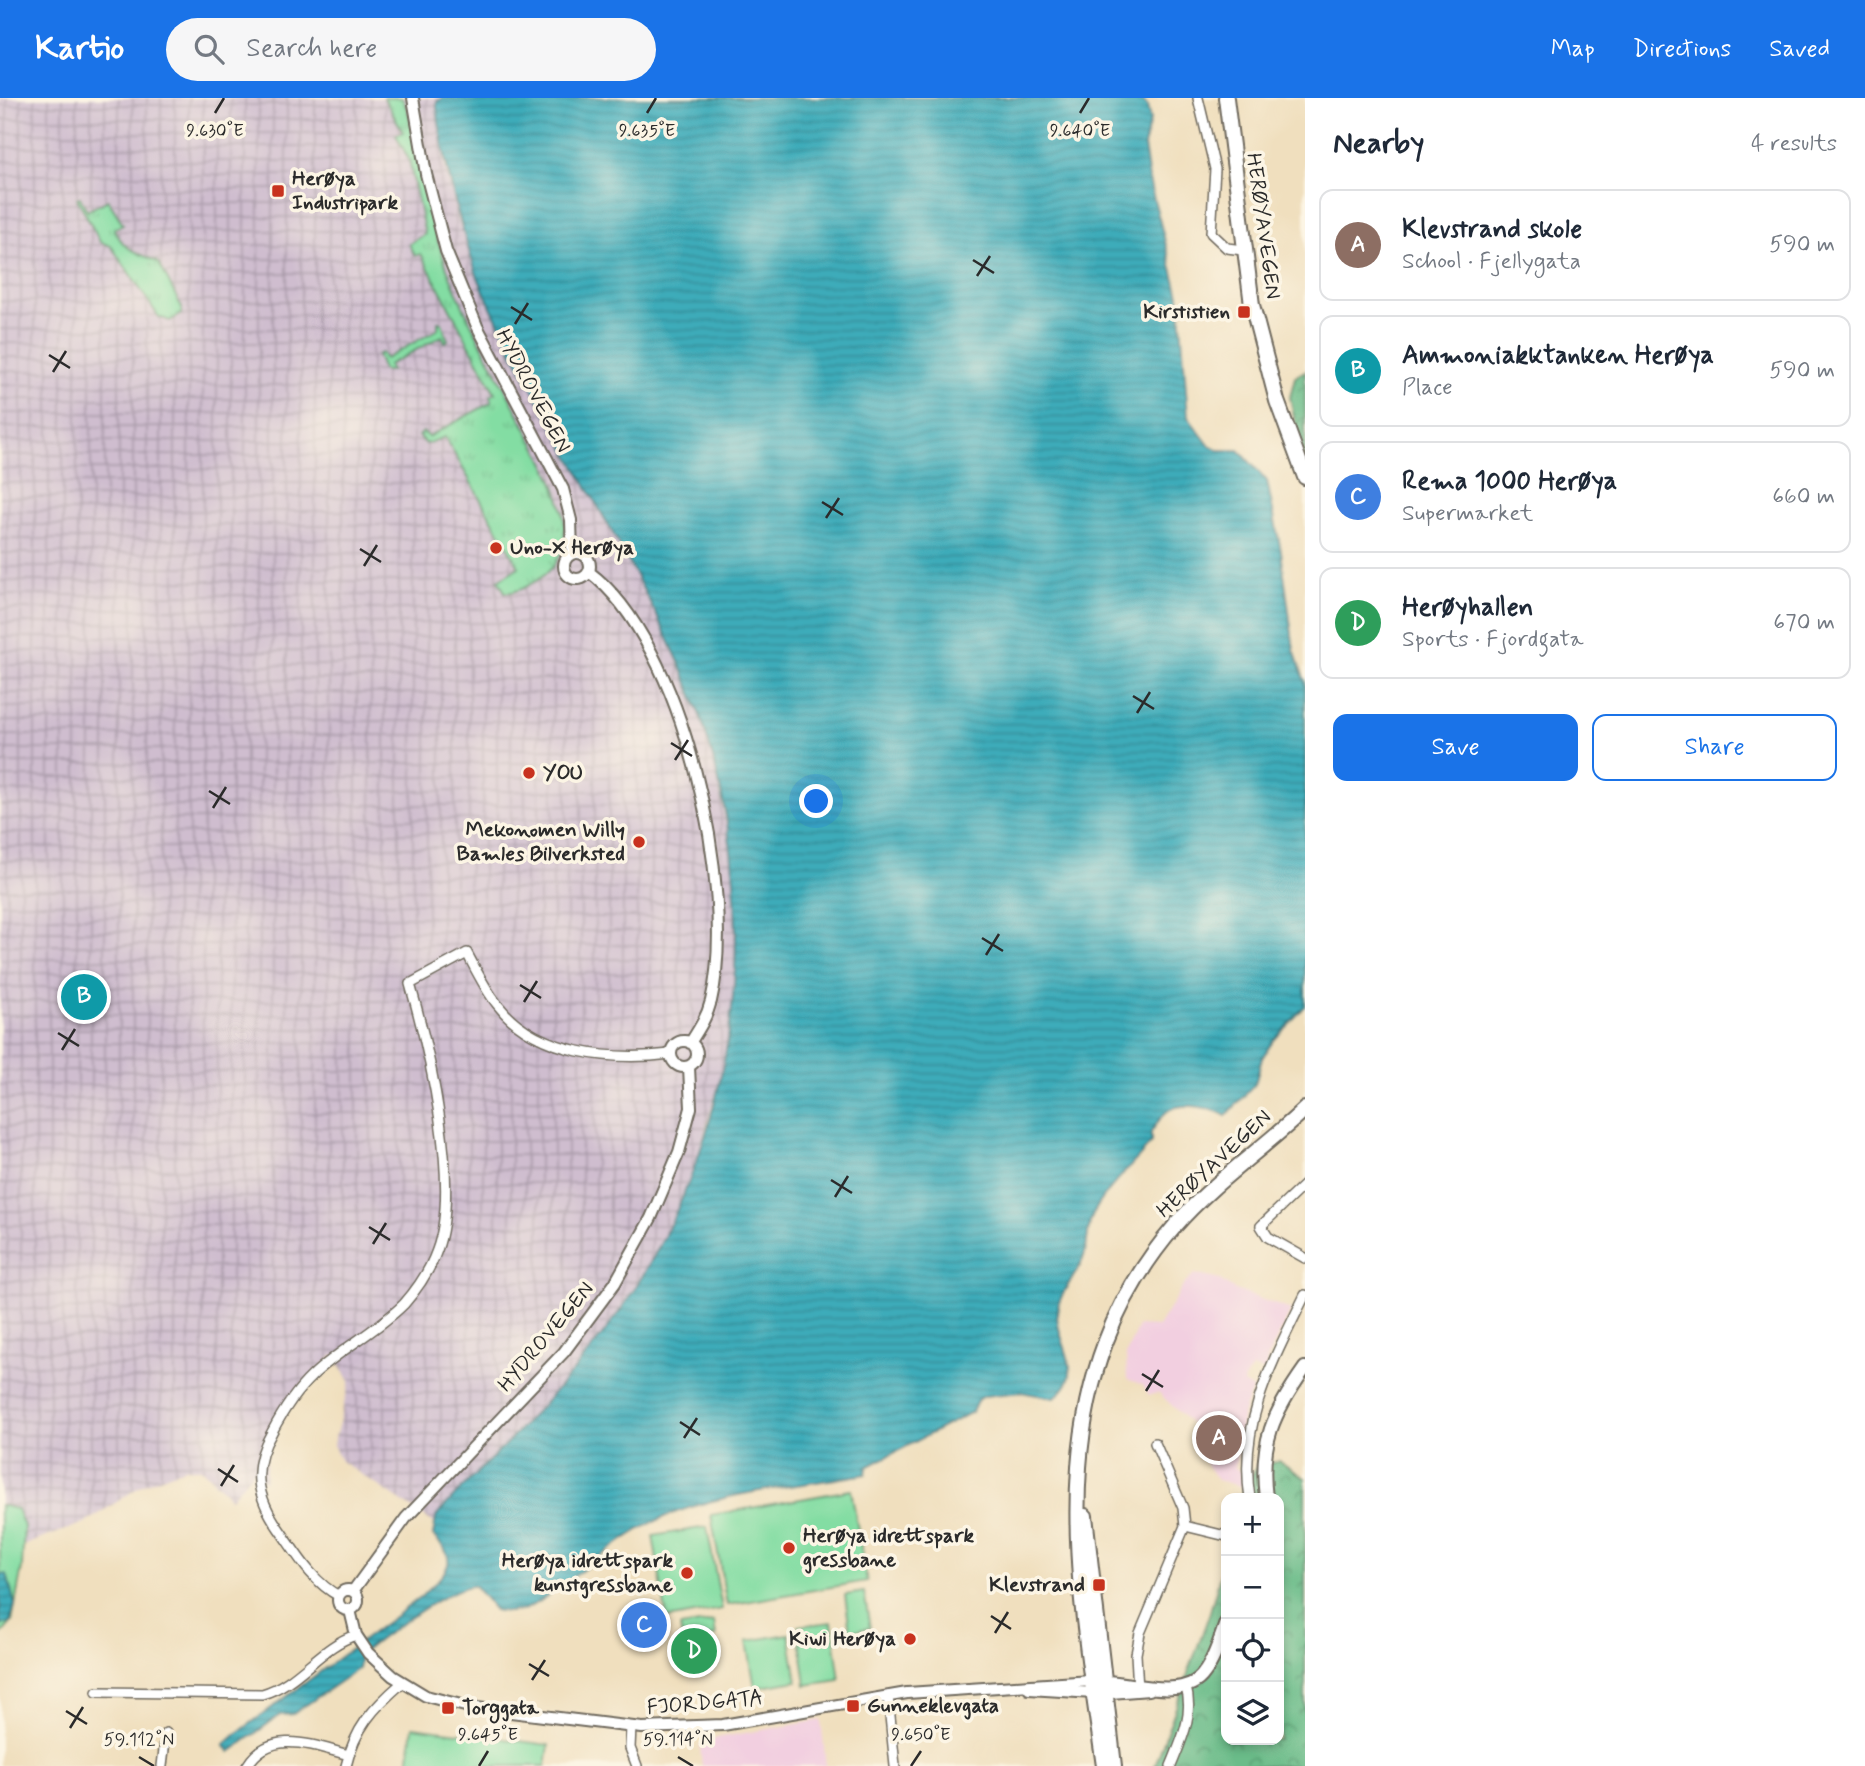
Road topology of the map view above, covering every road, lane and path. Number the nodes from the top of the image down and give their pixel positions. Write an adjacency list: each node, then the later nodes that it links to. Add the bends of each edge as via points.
1 (405, 98): 5 (street, HYDROVEGEN)
2 (413, 98): 5 (street, HYDROVEGEN)
3 (1198, 98): 6 (street, via 1214,169 1211,233 1227,248)
4 (1226, 98): 6 (highway, HERØYAVEGEN)
5 (417, 128): 8 (street, HYDROVEGEN, via 432,203 452,267 477,326 563,489 572,520)
6 (1243, 250): 7 (highway, HERØYAVEGEN, via 1264,357)
7 (1305, 477)
8 (572, 553): 9 (street, via 587,557); 9 (street, via 564,561 565,572 577,579)
9 (589, 572): 10 (street, via 620,599 641,632 677,713 704,810 713,867 717,960 712,1000)
10 (690, 1043): 11 (street, via 677,1043); 12 (street, via 697,1053)
11 (671, 1054): 12 (street, via 679,1066); 24 (street, via 595,1053 547,1042 497,1005 467,953 410,984 428,1045 446,1181 442,1238 428,1270 404,1303 296,1392 269,1437 257,1472 269,1514 312,1574)
12 (689, 1066): 23 (street, HYDROVEGEN, via 691,1108 680,1152 615,1283 564,1352 407,1518)
13 (1305, 1110): 29 (highway, HERØYAVEGEN, via 1188,1212 1138,1276 1111,1325 1082,1429 1075,1498)
14 (1305, 1184): 15 (street, via 1261,1226 1268,1237)
15 (1305, 1258)
16 (1305, 1296): 19 (street, via 1250,1427 1245,1453)
17 (1305, 1368): 20 (main road, via 1267,1437 1262,1461)
18 (1155, 1443): 21 (street)
19 (1249, 1493)
20 (1265, 1493)
21 (1185, 1526): 22 (street); 31 (street, via 1140,1633)
22 (1221, 1534)
23 (353, 1591): 24 (street); 25 (street, via 358,1601)
24 (338, 1596): 25 (street, via 340,1606)
25 (350, 1610): 27 (street)
26 (1221, 1635): 30 (main road, via 1205,1673)
27 (361, 1643): 28 (street, FJORDGATA); 32 (street, via 340,1642 274,1691 253,1695)
28 (402, 1683): 34 (street, FJORDGATA, via 434,1699 469,1707); 36 (street, via 362,1722)
29 (1099, 1687): 31 (main road); 33 (street, FJORDGATA, via 1032,1690 1023,1686); 42 (highway, HERØYAVEGEN); 43 (highway, HERØYAVEGEN)
30 (1186, 1687): 31 (main road); 44 (street, via 1189,1718)
31 (1138, 1688)
32 (97, 1692)
33 (888, 1696): 34 (street, FJORDGATA, via 723,1725); 41 (street)
34 (631, 1727): 40 (street, via 629,1748)
35 (166, 1733): 37 (street)
36 (349, 1755): 38 (street, via 279,1742 254,1756); 39 (street)
37 (162, 1766)
38 (247, 1766)
39 (346, 1766)
40 (637, 1766)
41 (895, 1766)
42 (1104, 1766)
43 (1114, 1766)
44 (1171, 1766)

